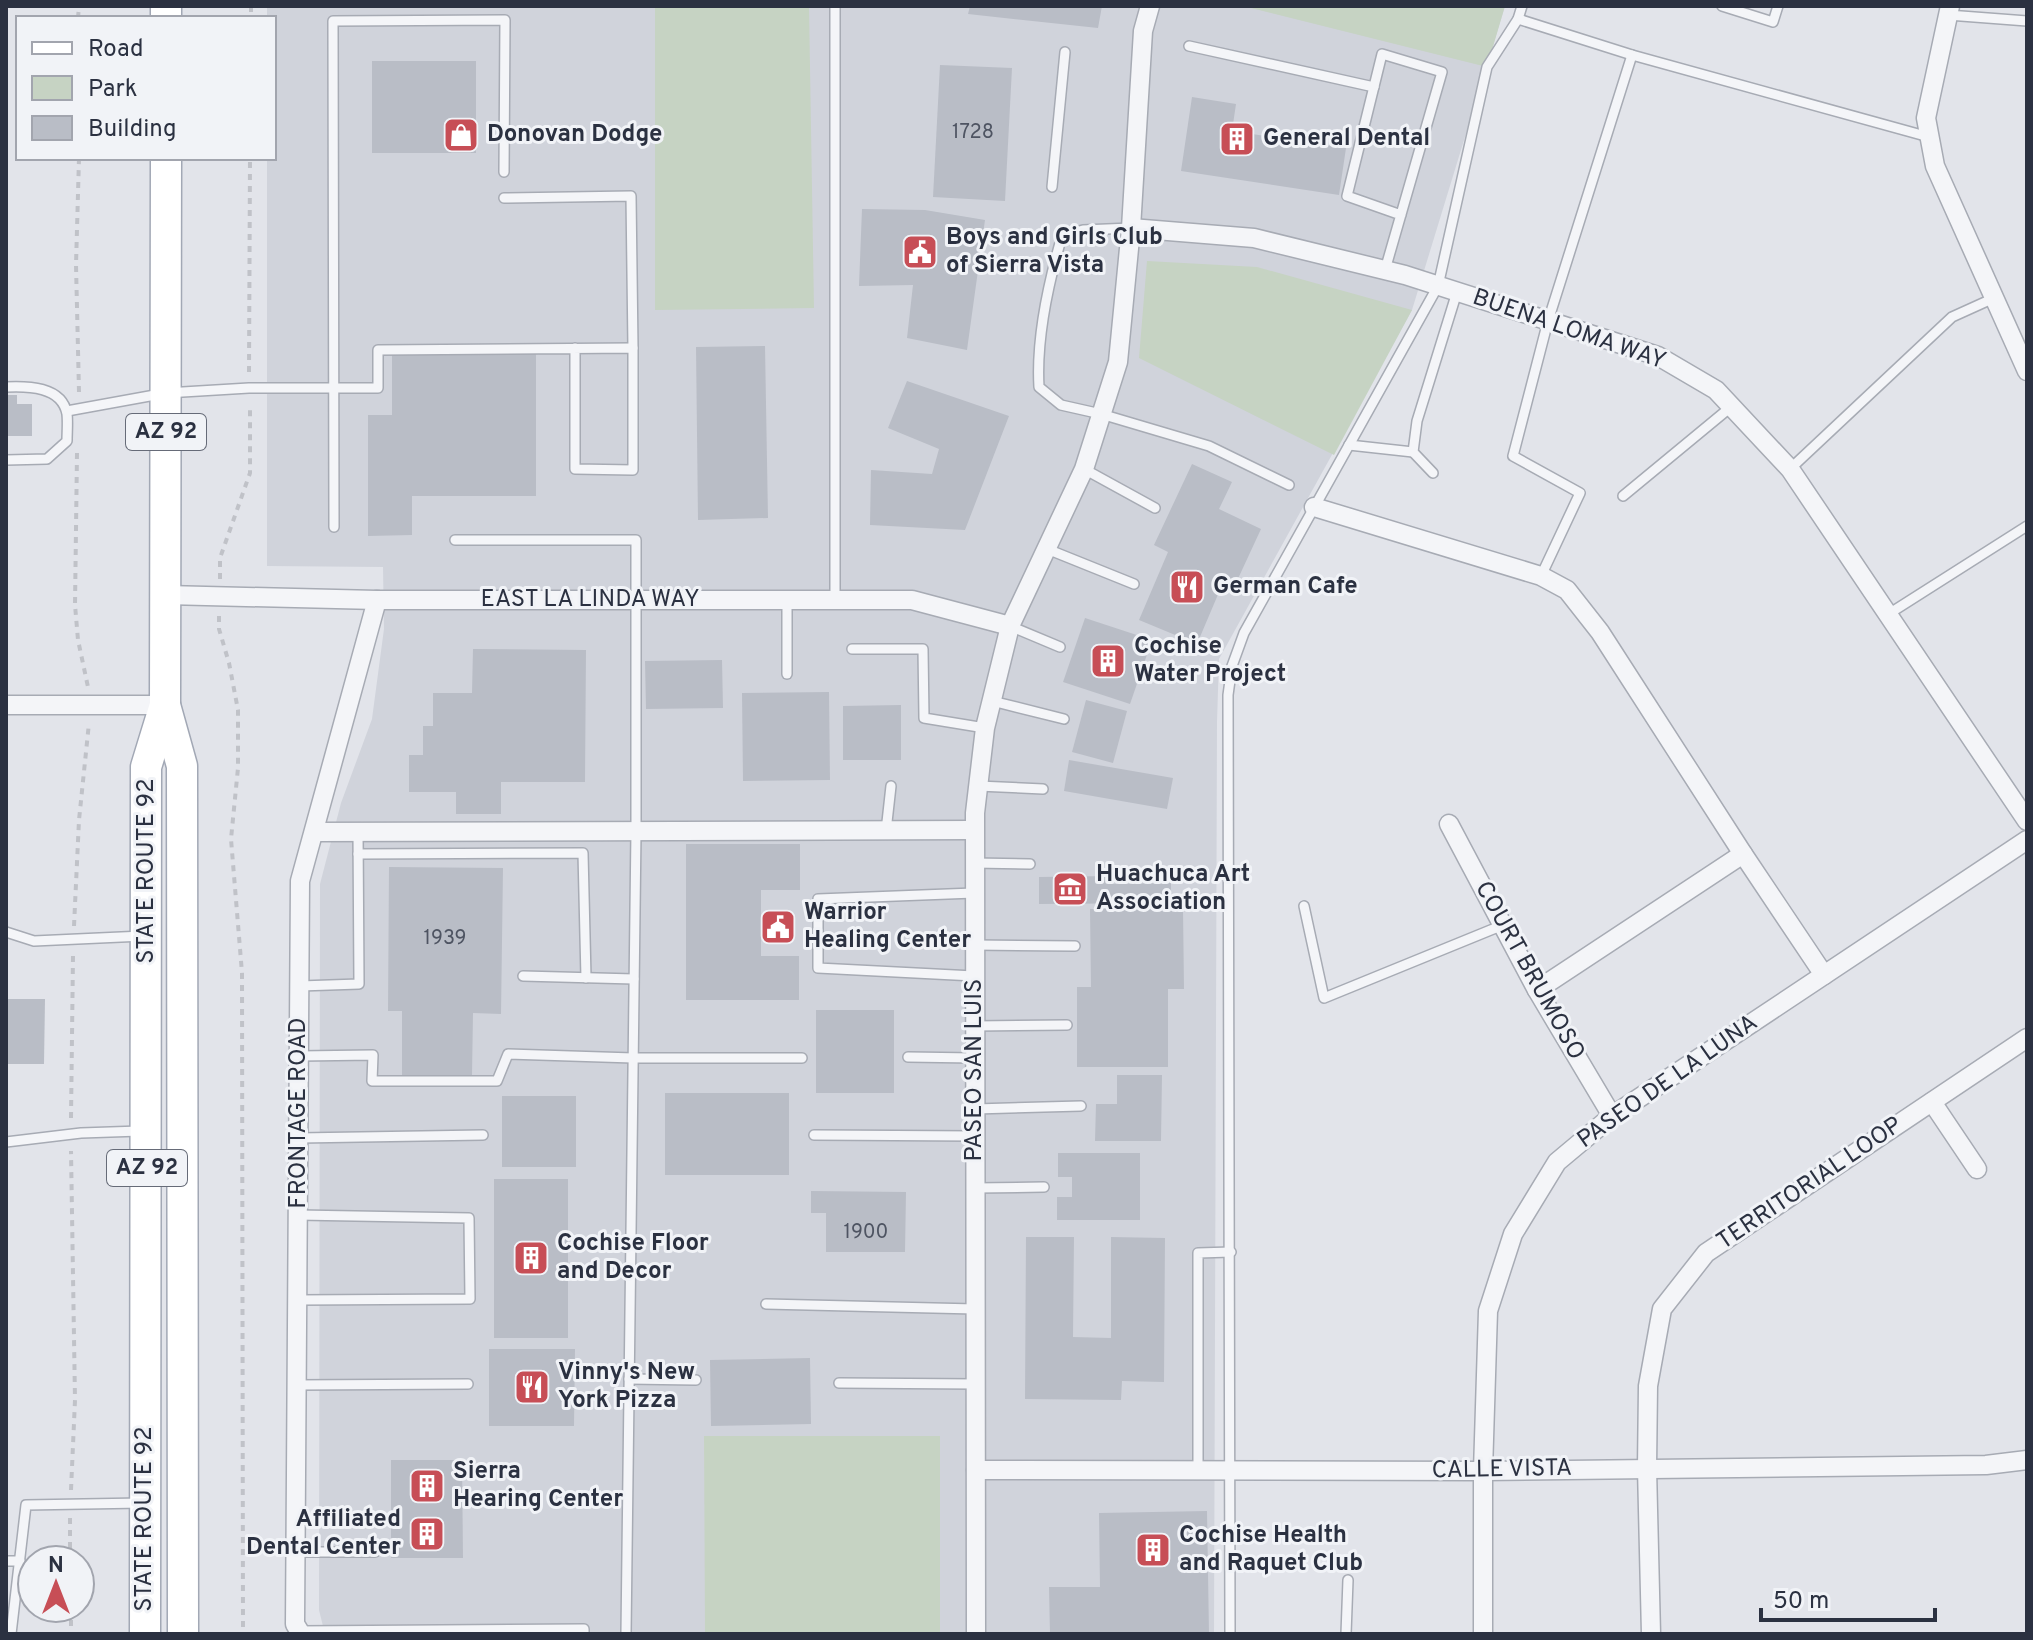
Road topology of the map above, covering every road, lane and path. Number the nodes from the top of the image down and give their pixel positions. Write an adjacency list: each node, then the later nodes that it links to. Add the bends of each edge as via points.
1 (835, 6): 59 (lane)
2 (1150, 6): 21 (street, PASEO SAN LUIS, via 1143,31)
3 (1522, 6): 7 (lane)
4 (1722, 6): 5 (lane, via 1773,22)
5 (1778, 6)
6 (1949, 10): 8 (lane); 13 (street, via 1926,118)
7 (1518, 19): 11 (lane); 23 (lane, via 1487,67)
8 (2027, 21)
9 (1189, 46): 12 (lane)
10 (1065, 52): 18 (lane)
11 (1632, 55): 13 (lane); 26 (lane)
12 (1374, 87): 20 (lane, via 1347,196); 20 (lane, via 1382,54 1442,72)
13 (1929, 137): 25 (street, via 1935,166)
14 (79, 160): 35 (path)
15 (166, 160): 33 (main road, AZ 92 / AZ 92)
16 (250, 160): 31 (path)
17 (504, 172): 32 (lane, via 505,20 333,21)
18 (1052, 187)
19 (504, 198): 28 (lane, via 631,196)
20 (1401, 215): 22 (lane)
21 (1131, 228): 22 (street, BUENA LOMA WAY, via 1254,238); 37 (street, PASEO SAN LUIS, via 1118,362); 37 (lane, via 1062,236 1050,277 1039,387 1061,405)
22 (1385, 270): 23 (street, BUENA LOMA WAY)
23 (1438, 286): 24 (street, BUENA LOMA WAY); 38 (lane)
24 (1457, 292): 26 (street, BUENA LOMA WAY); 39 (lane, via 1417,421)
25 (1994, 298): 29 (street); 42 (lane, via 1952,317)
26 (1548, 321): 34 (street, BUENA LOMA WAY, via 1658,356 1716,390); 52 (lane, via 1513,456 1580,493)
27 (575, 348): 28 (lane); 28 (lane, via 575,469 633,470); 32 (lane, via 378,350 378,388)
28 (633, 348)
29 (2027, 371)
30 (6, 387): 36 (lane, via 36,386 54,394)
31 (249, 388): 32 (lane); 33 (lane); 55 (path, via 250,473 220,558)
32 (333, 390): 49 (lane)
33 (166, 393): 35 (lane); 54 (main road, AZ 92 / AZ 92)
34 (1732, 406): 42 (street, BUENA LOMA WAY); 45 (lane)
35 (79, 409): 36 (lane); 67 (path, via 75,605)
36 (67, 411): 40 (lane, via 67,441 47,459)
37 (1101, 414): 41 (street, PASEO SAN LUIS); 44 (lane, via 1209,446)
38 (1349, 445): 39 (lane); 46 (lane)
39 (1413, 452): 43 (lane)
40 (6, 460)
41 (1084, 469): 47 (lane); 51 (street, PASEO SAN LUIS)
42 (1790, 469): 60 (street, BUENA LOMA WAY)
43 (1433, 473)
44 (1289, 485)
45 (1623, 496)
46 (1314, 507): 52 (street); 125 (lane, via 1244,633 1228,695)
47 (1155, 508)
48 (2027, 526): 60 (lane)
49 (334, 527)
50 (455, 540): 57 (lane, via 636,540)
51 (1047, 549): 53 (lane); 61 (street, PASEO SAN LUIS)
52 (1541, 576): 83 (street, via 1567,590 1600,632)
53 (1134, 584)
54 (166, 595): 55 (street, EAST LA LINDA WAY); 68 (main road, AZ 92 / AZ 92)
55 (220, 597): 56 (street, EAST LA LINDA WAY); 154 (path, via 219,629 238,710 231,839 242,973)
56 (377, 600): 57 (street, EAST LA LINDA WAY); 79 (street, FRONTAGE ROAD)
57 (636, 600): 58 (street, EAST LA LINDA WAY); 77 (lane)
58 (787, 600): 59 (street, EAST LA LINDA WAY); 64 (lane)
59 (835, 600): 61 (street, EAST LA LINDA WAY, via 912,600)
60 (1887, 615): 74 (street, BUENA LOMA WAY)
61 (1010, 626): 62 (lane); 65 (street, PASEO SAN LUIS)
62 (1060, 647)
63 (852, 649): 70 (lane, via 923,649 924,718)
64 (787, 674)
65 (992, 701): 69 (lane); 70 (street, PASEO SAN LUIS)
66 (6, 705): 67 (street)
67 (89, 705): 68 (street); 91 (path)
68 (165, 705): 90 (main road, STATE ROUTE 92 / AZ 92, via 146,767); 113 (main road, STATE ROUTE 92 / AZ 92, via 182,766)
69 (1064, 719)
70 (985, 728): 72 (street, PASEO SAN LUIS)
71 (891, 786): 78 (lane)
72 (978, 786): 73 (lane); 76 (street, PASEO SAN LUIS)
73 (1043, 789)
74 (2027, 821)
75 (1449, 824): 88 (street, COURT BRUMOSO)
76 (973, 830): 78 (street); 84 (street, PASEO SAN LUIS)
77 (636, 831): 78 (street); 80 (street); 98 (lane)
78 (886, 831)
79 (314, 832): 80 (street); 99 (street, FRONTAGE ROAD, via 300,881)
80 (358, 832): 82 (lane)
81 (2027, 840): 94 (street, PASEO DE LA LUNA)
82 (358, 854): 97 (lane, via 583,853); 99 (lane, via 359,984)
83 (1743, 854): 94 (street); 100 (street)
84 (974, 863): 85 (lane); 86 (street, PASEO SAN LUIS)
85 (1030, 864)
86 (974, 893): 92 (street, PASEO SAN LUIS); 96 (lane, via 818,899 818,968)
87 (1304, 906): 88 (lane, via 1324,998)
88 (1503, 925): 100 (street, COURT BRUMOSO)
89 (6, 932): 91 (lane, via 34,941)
90 (147, 935): 91 (lane); 114 (main road, STATE ROUTE 92 / AZ 92)
91 (74, 939): 115 (path)
92 (974, 945): 93 (lane); 96 (street, PASEO SAN LUIS)
93 (1075, 946)
94 (1824, 975): 112 (street, PASEO DE LA LUNA)
95 (523, 976): 97 (lane)
96 (974, 976): 102 (street, PASEO SAN LUIS)
97 (586, 978): 98 (lane)
98 (634, 979): 106 (lane)
99 (300, 986): 104 (street, FRONTAGE ROAD)
100 (1537, 990): 112 (street, COURT BRUMOSO)
101 (1067, 1025): 102 (lane)
102 (974, 1026): 108 (street, PASEO SAN LUIS)
103 (2027, 1038): 109 (street, TERRITORIAL LOOP)
104 (299, 1056): 106 (lane, via 373,1055 372,1081 497,1081 508,1054); 119 (street, FRONTAGE ROAD)
105 (908, 1057): 108 (lane)
106 (633, 1058): 107 (lane); 129 (lane)
107 (802, 1058)
108 (974, 1058): 111 (street, PASEO SAN LUIS)
109 (1932, 1102): 121 (street); 136 (street, TERRITORIAL LOOP, via 1706,1253 1662,1309 1648,1386)
110 (1081, 1106): 111 (lane)
111 (975, 1109): 118 (street, PASEO SAN LUIS)
112 (1612, 1116): 140 (street, PASEO DE LA LUNA, via 1557,1162 1513,1234 1488,1311)
113 (183, 1130): 114 (main road); 153 (main road, STATE ROUTE 92 / AZ 92)
114 (147, 1131): 115 (lane); 141 (main road, STATE ROUTE 92 / AZ 92)
115 (71, 1134): 120 (lane); 142 (path, via 75,1400)
116 (483, 1135): 119 (lane)
117 (814, 1135): 118 (lane)
118 (975, 1136): 123 (street, PASEO SAN LUIS)
119 (299, 1138): 124 (street, FRONTAGE ROAD)
120 (6, 1142)
121 (1977, 1169)
122 (1044, 1187): 123 (lane)
123 (975, 1188): 128 (street, PASEO SAN LUIS)
124 (298, 1215): 126 (street, FRONTAGE ROAD); 126 (lane, via 469,1218 470,1299)
125 (1231, 1252): 138 (lane, via 1198,1253); 139 (lane)
126 (298, 1300): 134 (street, FRONTAGE ROAD)
127 (766, 1304): 128 (lane)
128 (975, 1309): 133 (street, PASEO SAN LUIS)
129 (629, 1379): 130 (lane); 156 (lane)
130 (696, 1380)
131 (839, 1383): 133 (lane)
132 (468, 1384): 134 (lane)
133 (976, 1384): 137 (street, PASEO SAN LUIS)
134 (297, 1385): 145 (street, FRONTAGE ROAD)
135 (2027, 1460): 136 (street, CALLE VISTA, via 1986,1465)
136 (1647, 1468): 140 (street, CALLE VISTA); 161 (street, TERRITORIAL LOOP)
137 (976, 1470): 138 (street, CALLE VISTA); 157 (street, PASEO SAN LUIS)
138 (1198, 1470): 139 (street, CALLE VISTA)
139 (1232, 1470): 140 (street, CALLE VISTA); 158 (lane)
140 (1483, 1471): 160 (street, PASEO DE LA LUNA)
141 (145, 1503): 142 (lane); 152 (main road, STATE ROUTE 92 / AZ 92)
142 (70, 1505): 143 (lane, via 26,1505); 144 (path)
143 (22, 1544)
144 (70, 1544)
145 (296, 1552): 146 (lane); 150 (street, FRONTAGE ROAD, via 295,1624)
146 (375, 1552)
147 (1348, 1580): 159 (lane)
148 (16, 1593): 151 (lane)
149 (514, 1632): 150 (lane); 155 (lane, via 584,1629)
150 (300, 1633)
151 (11, 1634)
152 (145, 1634)
153 (183, 1634)
154 (243, 1634)
155 (584, 1634)
156 (626, 1634)
157 (976, 1634)
158 (1230, 1634)
159 (1346, 1634)
160 (1483, 1634)
161 (1651, 1634)

